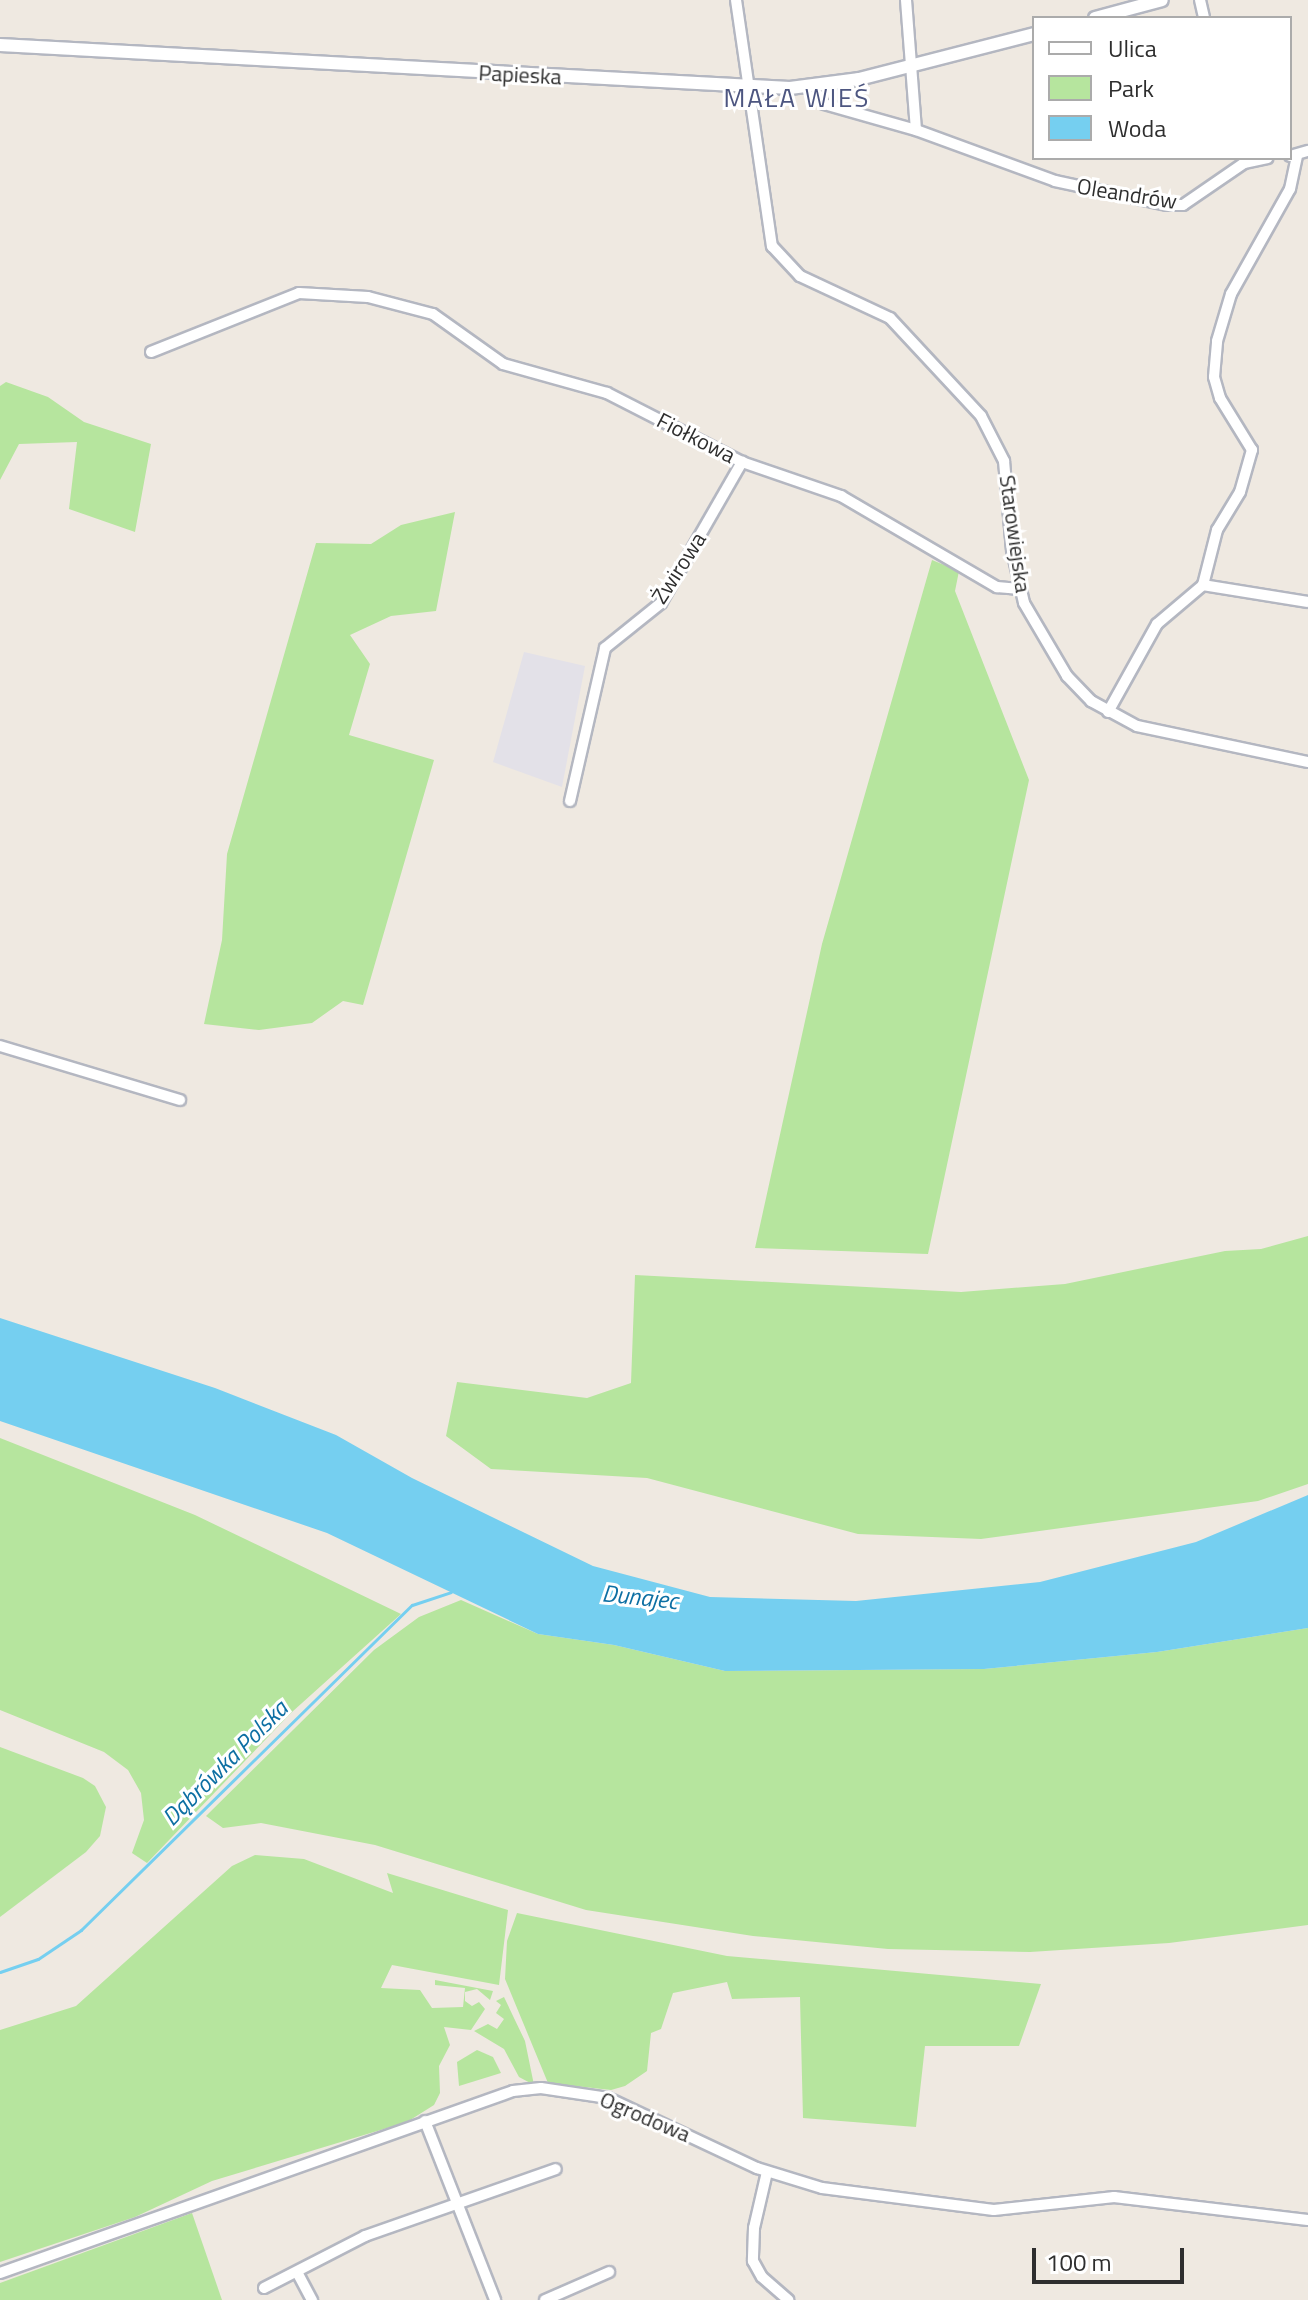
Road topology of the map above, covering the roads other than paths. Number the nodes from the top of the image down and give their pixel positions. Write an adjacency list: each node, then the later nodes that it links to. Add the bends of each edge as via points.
1 (736, 0): 8 (street, Starowiejska)
2 (906, 0): 7 (street)
3 (1162, 0): 4 (street)
4 (1102, 16)
5 (1032, 35): 7 (street, Papieska)
6 (0, 45): 8 (street, Papieska)
7 (913, 66): 8 (street, Papieska, via 833,85); 10 (street)
8 (751, 87): 17 (street, Starowiejska, via 772,246 800,276 899,325 981,416 1008,478)
9 (824, 104): 10 (street, Oleandrów)
10 (916, 130): 13 (street, Oleandrów, via 1055,181 1167,205 1183,205)
11 (1308, 151): 12 (street)
12 (1294, 156): 16 (street, via 1290,189 1231,294 1217,341 1214,377 1220,398 1252,450 1240,492 1217,530)
13 (1236, 162)
14 (151, 352): 15 (street, Fiołkowa, via 299,293 368,297 433,314 503,364 607,393)
15 (742, 462): 17 (street, Fiołkowa, via 841,496 997,587); 21 (street, Żwirowa, via 661,603 605,648)
16 (1203, 585): 18 (street); 19 (street, via 1157,624)
17 (1020, 589): 19 (street, Starowiejska, via 1054,658 1079,689)
18 (1308, 602)
19 (1108, 712): 20 (street, Starowiejska, via 1137,726)
20 (1308, 762)
21 (570, 801)
22 (0, 1046): 23 (street)
23 (180, 1100)
24 (425, 2121): 26 (street, Ogrodowa, via 513,2091 578,2092 608,2098); 27 (street); 31 (street, Ogrodowa)
25 (556, 2169): 27 (street)
26 (767, 2172): 28 (street, Ogrodowa, via 822,2188 994,2210 1114,2197); 36 (street, via 754,2228 753,2261)
27 (458, 2205): 29 (street, via 365,2236); 34 (street)
28 (1308, 2220)
29 (297, 2272): 32 (street); 33 (street)
30 (609, 2272): 35 (street)
31 (0, 2273)
32 (264, 2288)
33 (312, 2300)
34 (495, 2300)
35 (545, 2300)
36 (788, 2300)

